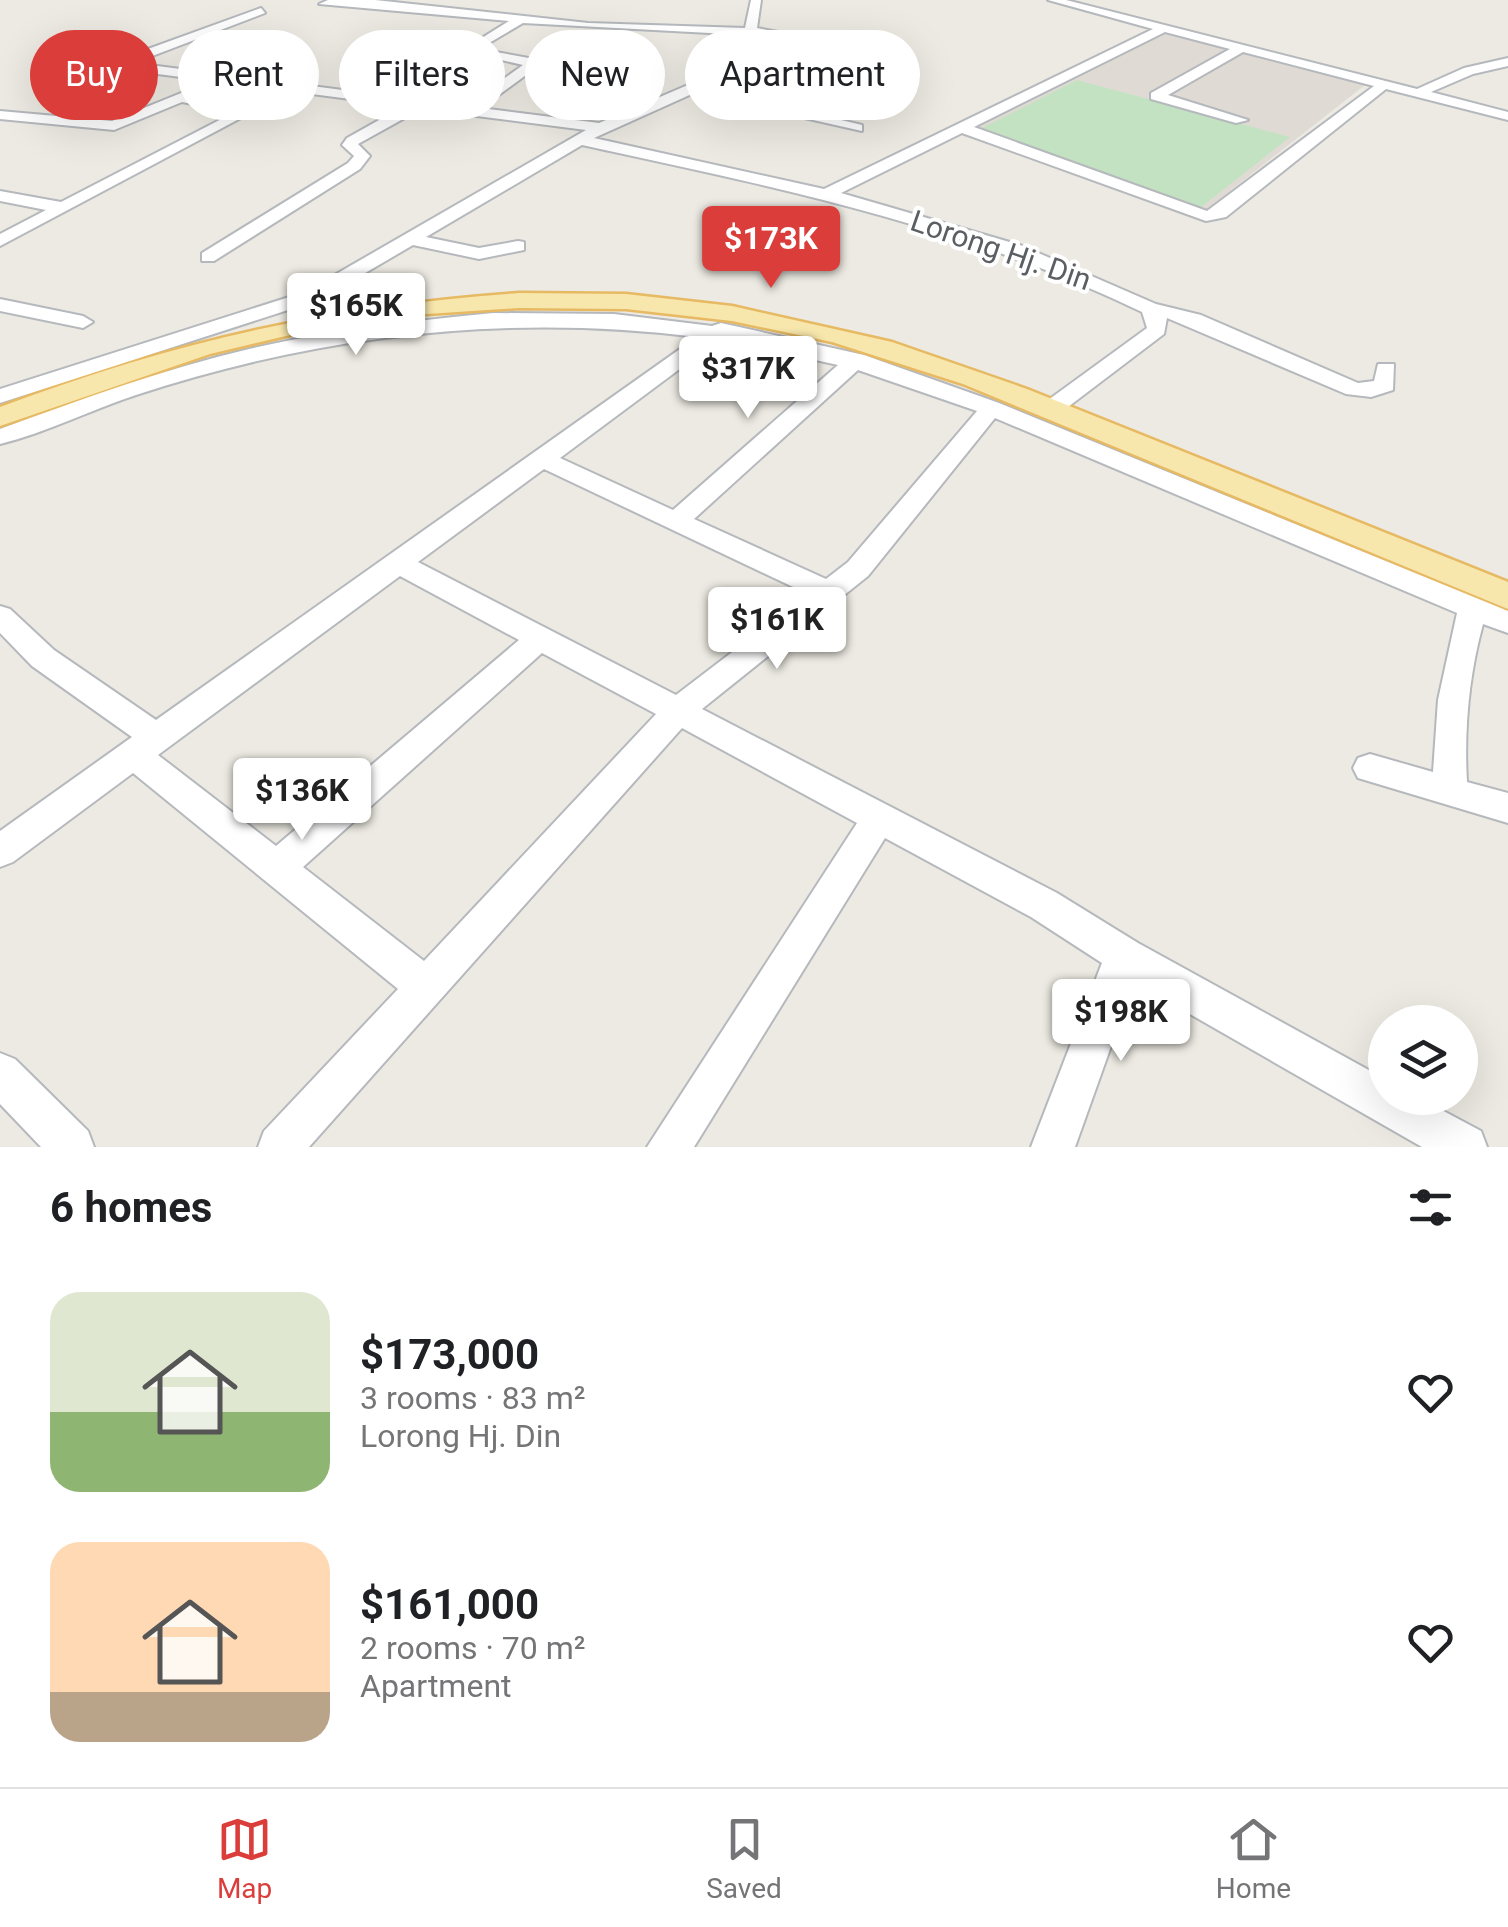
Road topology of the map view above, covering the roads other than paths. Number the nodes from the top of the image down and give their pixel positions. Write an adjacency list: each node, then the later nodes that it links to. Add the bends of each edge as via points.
1 (259, 0): 7 (street, via 246,6 260,10 255,15)
2 (1053, 0): 6 (street)
3 (325, 4): 4 (street, via 344,0)
4 (521, 19): 5 (street); 12 (street, via 467,51)
5 (588, 26): 8 (street); 9 (street)
6 (1162, 29): 11 (street); 28 (street)
7 (213, 30)
8 (583, 30)
9 (698, 30)
10 (178, 43): 14 (street, via 119,64)
11 (1239, 49): 15 (street); 25 (street, via 1156,96)
12 (525, 61)
13 (1508, 62): 17 (street, via 1469,70)
14 (178, 72)
15 (1383, 85): 17 (street); 28 (street, via 1213,216)
16 (685, 91): 26 (street)
17 (1416, 94): 20 (street)
18 (178, 100): 19 (street, via 106,127)
19 (0, 115)
20 (1508, 116)
21 (505, 117): 26 (street)
22 (230, 120): 32 (street)
23 (388, 120): 36 (street, via 352,140 362,156 354,166)
24 (824, 120): 27 (street)
25 (1241, 120)
26 (601, 128): 29 (street)
27 (857, 128)
28 (965, 129): 30 (street, via 944,133)
29 (580, 140): 30 (street, Lorong Hj. Din); 33 (street)
30 (824, 195): 38 (street, Lorong Hj. Din, via 1034,257)
31 (0, 196): 32 (street)
32 (64, 208): 34 (street)
33 (411, 239): 35 (street, via 497,256); 43 (street, via 291,305)
34 (0, 241)
35 (518, 246)
36 (208, 256)
37 (0, 305): 39 (street)
38 (1150, 308): 42 (street, Lorong Hj. Din, via 1194,319 1354,388 1384,384); 45 (street, via 1157,330)
39 (83, 322)
40 (720, 329): 41 (street); 47 (street, via 532,317 322,337 178,372); 48 (street)
41 (856, 360): 44 (street); 49 (street)
42 (1386, 369)
43 (0, 396)
44 (991, 408): 51 (street); 52 (street, via 886,539)
45 (1052, 408): 46 (main road, via 897,353 784,323 647,303 518,300 386,311 249,336 165,358); 51 (main road)
46 (0, 417)
47 (0, 437)
48 (538, 457): 49 (street); 50 (street)
49 (676, 521): 52 (street)
50 (396, 562): 57 (street); 59 (street)
51 (1398, 565): 53 (main road); 54 (street)
52 (831, 592): 58 (street)
53 (1508, 596)
54 (1473, 609): 56 (street); 61 (street, via 1448,754)
55 (0, 616): 59 (street)
56 (1508, 623)
57 (538, 640): 58 (street); 65 (street)
58 (678, 711): 63 (street); 67 (street)
59 (146, 747): 64 (street); 65 (street)
60 (1370, 768): 61 (street)
61 (1451, 792): 62 (street)
62 (1508, 808)
63 (880, 817): 66 (street); 71 (street)
64 (0, 851)
65 (278, 866): 67 (street)
66 (1124, 956): 72 (street); 73 (street)
67 (425, 986): 70 (street)
68 (3, 1083): 69 (street)
69 (72, 1147)
70 (280, 1147)
71 (668, 1147)
72 (1052, 1147)
73 (1465, 1147)

